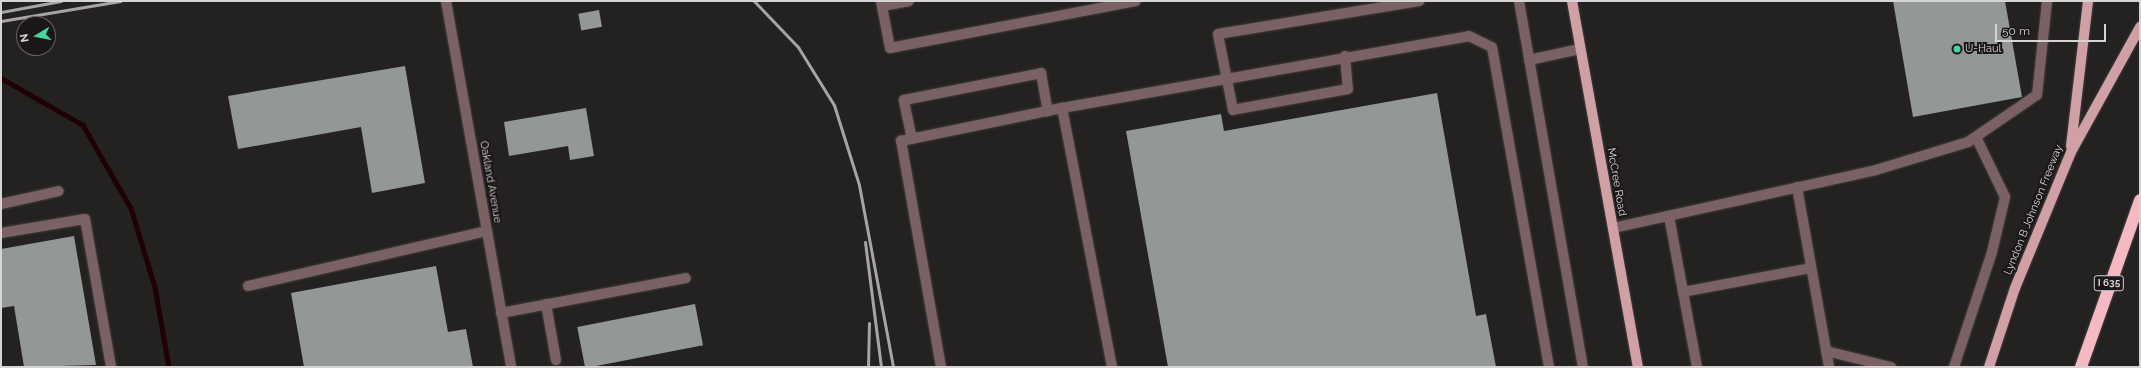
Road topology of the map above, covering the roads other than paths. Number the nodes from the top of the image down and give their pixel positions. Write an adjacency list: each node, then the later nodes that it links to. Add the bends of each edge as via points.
1 (446, 1): 26 (street, Oakland Avenue)
2 (909, 1): 9 (street)
3 (1136, 1): 9 (street, via 890,48)
4 (1419, 1): 14 (street, via 1218,34)
5 (1519, 1): 13 (street)
6 (1572, 1): 11 (main road, McCree Road)
7 (2047, 1): 17 (street, via 2037,95)
8 (2088, 1): 19 (main road)
9 (882, 3)
10 (2140, 27): 19 (main road, Lyndon B Johnson Freeway)
11 (1580, 49): 13 (street); 25 (main road, McCree Road)
12 (1345, 56): 14 (street); 14 (street, via 1348,89 1233,110); 40 (street, via 1469,36 1492,48)
13 (1529, 60): 41 (street)
14 (1225, 79): 15 (street)
15 (1062, 108): 16 (street); 39 (street)
16 (1048, 111): 18 (street); 18 (street, via 1041,73 904,100)
17 (1976, 137): 20 (street, via 1876,170); 46 (street, via 2005,197 1992,252)
18 (912, 139): 38 (street, via 900,141)
19 (2070, 152): 47 (main road, Lyndon B Johnson Freeway, via 2015,288)
20 (1797, 187): 24 (street); 28 (street)
21 (59, 191): 23 (street)
22 (2140, 200): 48 (highway, I 635)
23 (1, 204)
24 (1669, 216): 25 (street); 31 (street)
25 (1613, 228): 42 (main road, McCree Road)
26 (486, 231): 30 (street); 33 (street, Oakland Avenue)
27 (1, 234): 36 (street, via 85,219)
28 (1811, 268): 31 (street); 34 (street)
29 (686, 278): 32 (street)
30 (248, 286)
31 (1683, 292): 43 (street)
32 (546, 304): 33 (street); 35 (street)
33 (501, 312): 37 (street, Oakland Avenue)
34 (1826, 351): 44 (street); 45 (street)
35 (556, 360)
36 (111, 367)
37 (511, 367)
38 (941, 367)
39 (1112, 367)
40 (1549, 367)
41 (1583, 367)
42 (1638, 367)
43 (1697, 367)
44 (1829, 367)
45 (1891, 367)
46 (1954, 367)
47 (1989, 367)
48 (2081, 367)

